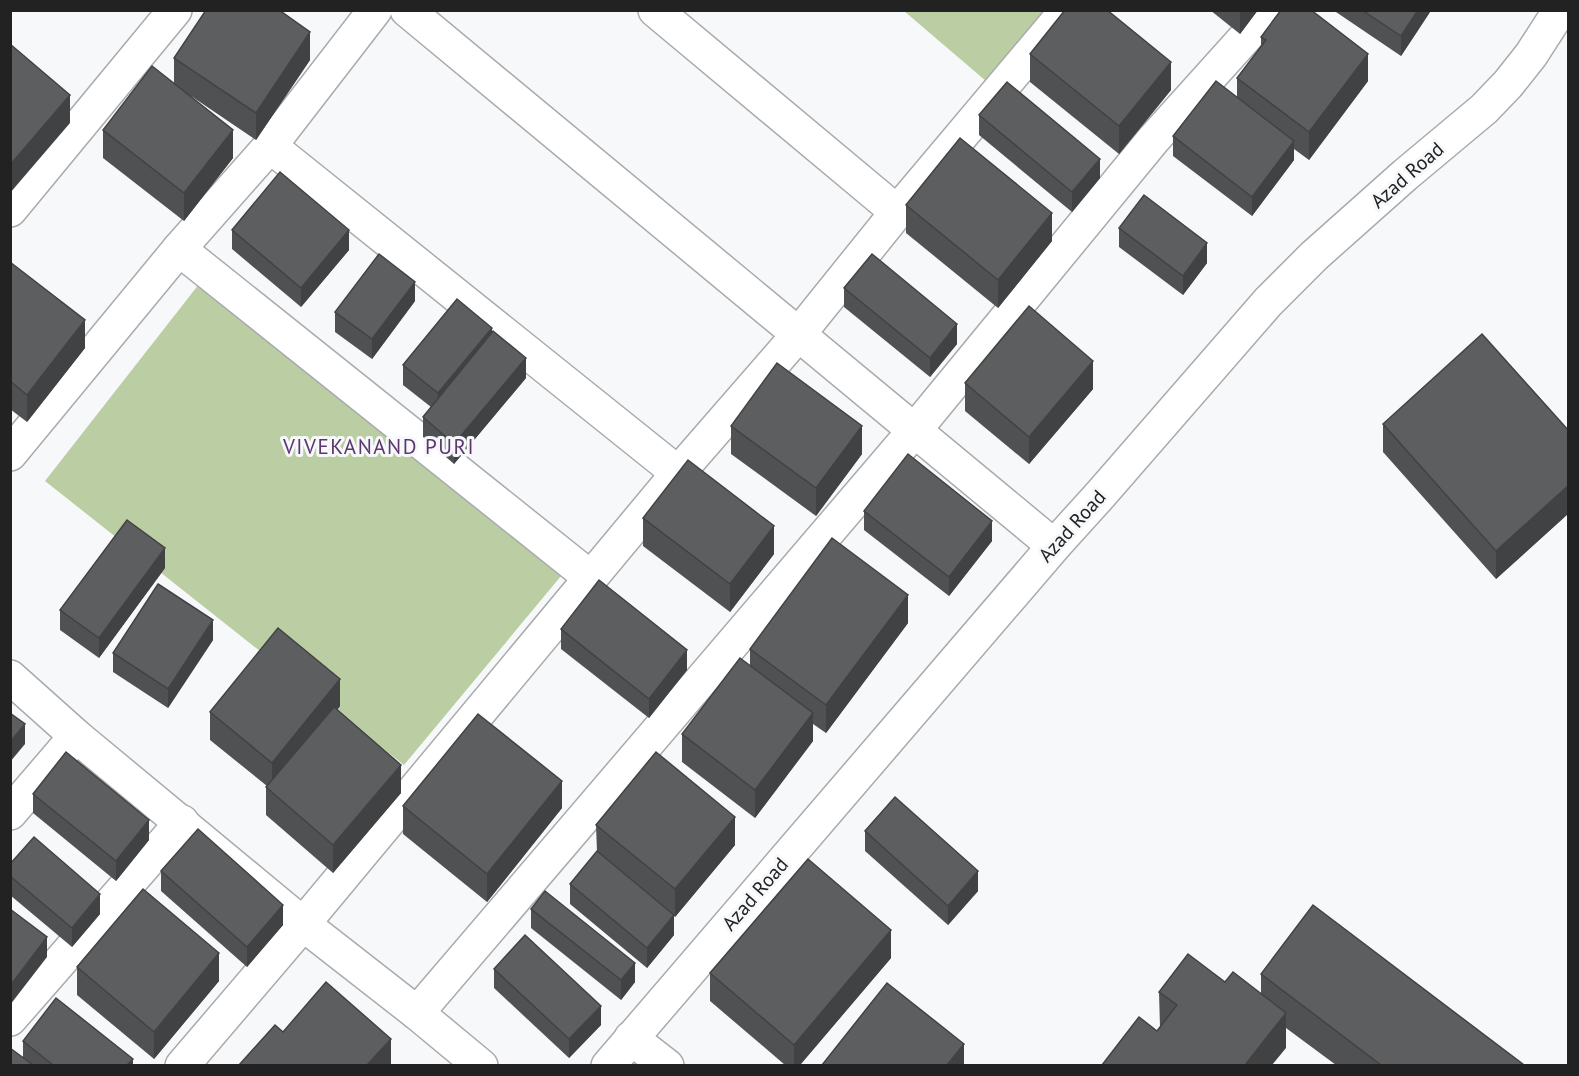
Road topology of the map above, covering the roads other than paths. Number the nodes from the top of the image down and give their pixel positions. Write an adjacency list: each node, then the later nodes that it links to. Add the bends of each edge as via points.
1 (175, 10): 9 (street)
2 (375, 10): 8 (street)
3 (407, 10): 12 (street)
4 (655, 10): 10 (street)
5 (1066, 10): 10 (street)
6 (1270, 10): 13 (street, via 1153,140)
7 (1560, 10): 16 (street, Azad Road, via 1508,84 1314,256 1268,302)
8 (270, 146): 11 (street); 15 (street)
9 (10, 210)
10 (897, 212): 12 (street)
11 (179, 249): 14 (street); 17 (street)
12 (798, 335): 13 (street); 15 (street)
13 (914, 431): 16 (street); 23 (street)
14 (10, 454)
15 (678, 473): 17 (street)
16 (1054, 546): 25 (street, Azad Road)
17 (591, 578): 22 (street)
18 (10, 677): 19 (street)
19 (76, 736): 20 (street); 21 (street)
20 (10, 813)
21 (182, 822): 22 (street); 24 (street)
22 (303, 924): 23 (street); 26 (street)
23 (417, 1013): 27 (street)
24 (10, 1019)
25 (631, 1038): 28 (street, Azad Road); 29 (street)
26 (182, 1065)
27 (481, 1065)
28 (608, 1065)
29 (667, 1065)

